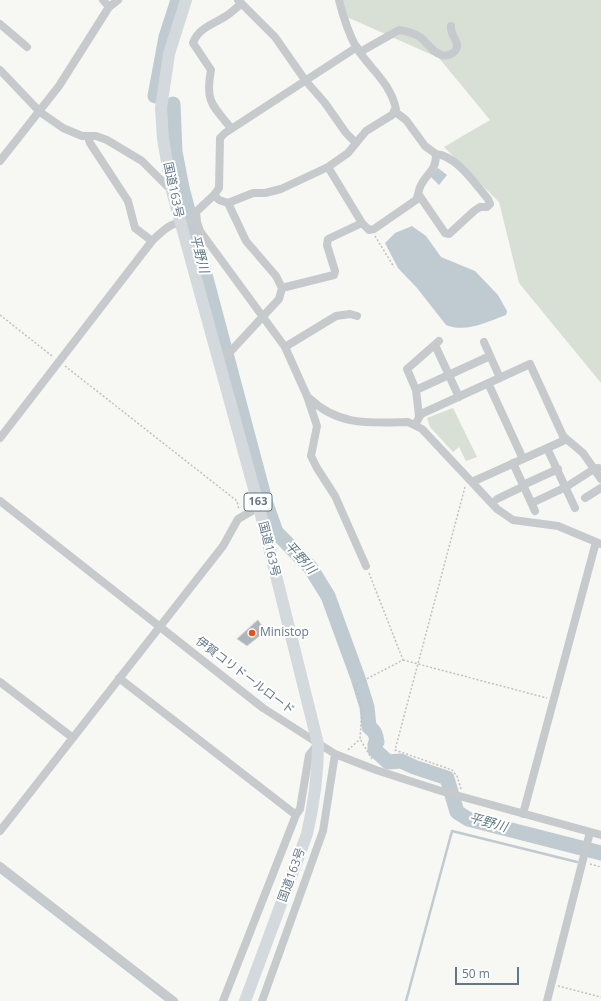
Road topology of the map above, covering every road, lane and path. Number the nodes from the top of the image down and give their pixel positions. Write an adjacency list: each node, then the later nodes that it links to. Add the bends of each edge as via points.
1 (103, 0): 6 (street)
2 (118, 0): 6 (street)
3 (186, 0): 21 (highway, 国道163号 / 163, via 169,54 160,108)
4 (339, 0): 10 (street, via 345,22)
5 (240, 2): 12 (street, via 275,37); 15 (street, via 230,14 199,32 193,43 211,70 208,84 211,104)
6 (109, 7): 14 (street, via 76,61)
7 (0, 24): 9 (street)
8 (451, 26): 10 (street, via 457,43 452,54 435,52 419,37 399,30)
9 (27, 47)
10 (358, 49): 12 (street); 13 (street, via 388,87 393,96)
11 (0, 70): 14 (street)
12 (305, 80): 15 (street); 17 (street)
13 (394, 111): 17 (street, via 392,115 366,131); 18 (street, via 406,120 425,146)
14 (40, 112): 16 (street, via 69,132); 19 (street)
15 (231, 128): 22 (street, via 220,138 219,188)
16 (88, 137): 21 (street, via 101,137 135,157); 29 (street, via 128,201 134,228)
17 (356, 143): 20 (street, via 348,153)
18 (436, 154): 23 (street, via 436,164 421,185); 23 (street, via 442,154 458,166 490,204 474,211 449,234 445,233)
19 (0, 161)
20 (328, 168): 24 (street, via 281,188 265,193 253,193); 27 (street)
21 (172, 191): 25 (highway, 国道163号 / 163)
22 (214, 195): 24 (street); 26 (street, via 196,212)
23 (419, 195): 28 (street, via 416,200)
24 (228, 203): 31 (street, via 246,240 276,276)
25 (180, 221): 26 (street); 29 (street, via 168,226); 39 (highway, 国道163号 / 163)
26 (197, 222): 34 (street, via 200,231)
27 (362, 223): 28 (street); 31 (street, via 328,239 334,275)
28 (371, 231): 30 (path)
29 (152, 241): 38 (street)
30 (394, 267)
31 (282, 288): 34 (street, via 279,299)
32 (0, 316): 38 (path)
33 (357, 316): 36 (street, via 336,316)
34 (263, 317): 36 (street); 39 (street)
35 (484, 342): 37 (street)
36 (285, 347): 44 (street)
37 (490, 356): 40 (street); 41 (street)
38 (59, 361): 48 (street); 67 (path, via 237,501)
39 (221, 362): 64 (highway, 国道163号 / 163)
40 (449, 375): 43 (street); 43 (street, via 437,343 407,369); 45 (street)
41 (500, 378): 42 (street); 49 (street, via 530,364)
42 (488, 383): 45 (street); 51 (street)
43 (416, 390): 46 (street)
44 (307, 396): 47 (street, via 318,407 334,416 364,423); 69 (street, via 317,426 311,456 335,496)
45 (459, 397): 46 (street)
46 (419, 416): 47 (street)
47 (415, 424): 56 (street)
48 (0, 438)
49 (566, 440): 50 (street); 54 (street)
50 (547, 448): 51 (street); 53 (street)
51 (523, 459): 52 (street)
52 (514, 463): 56 (street); 57 (street)
53 (558, 469): 57 (street); 58 (street)
54 (598, 469): 55 (street); 58 (street)
55 (601, 479)
56 (469, 480): 68 (street, via 497,509 513,520 558,526); 72 (path)
57 (524, 486): 61 (street); 63 (street)
58 (566, 487): 63 (street); 65 (street)
59 (601, 488): 60 (street)
60 (585, 498)
61 (497, 499)
62 (0, 500): 70 (street, 伊賀コリドールロード)
63 (532, 503): 66 (street)
64 (259, 507): 67 (street); 78 (highway, 国道163号 / 163)
65 (575, 508)
66 (535, 511)
67 (238, 518): 70 (street, via 223,546)
68 (598, 543): 75 (street)
69 (366, 566): 71 (path)
70 (160, 626): 73 (street); 78 (street, 伊賀コリドールロード, via 263,708)
71 (404, 660): 72 (path); 77 (path, via 355,685 362,710)
72 (417, 664): 75 (path); 81 (path, via 395,750 452,770 461,786)
73 (119, 678): 76 (street); 83 (street)
74 (0, 682): 76 (street)
75 (554, 700): 82 (street)
76 (72, 738): 84 (street)
77 (360, 739): 79 (path); 80 (path)
78 (318, 744): 79 (street, 伊賀コリドールロード); 83 (street, via 309,755 300,809); 94 (highway, 国道163号 / 163, via 314,806 307,834)
79 (338, 755): 80 (street, 伊賀コリドールロード); 95 (street, via 323,831)
80 (376, 770): 81 (street, 伊賀コリドールロード)
81 (461, 796): 82 (street, 伊賀コリドールロード)
82 (523, 814): 85 (street, 伊賀コリドールロード)
83 (296, 815): 93 (street)
84 (0, 831)
85 (590, 832): 86 (street, 伊賀コリドールロード); 87 (street)
86 (601, 835)
87 (582, 862): 89 (path); 90 (street)
88 (0, 866): 92 (street)
89 (601, 867)
90 (552, 984): 91 (path); 96 (street)
91 (601, 997)
92 (174, 1001)
93 (223, 1001)
94 (245, 1001)
95 (262, 1001)
96 (547, 1001)

